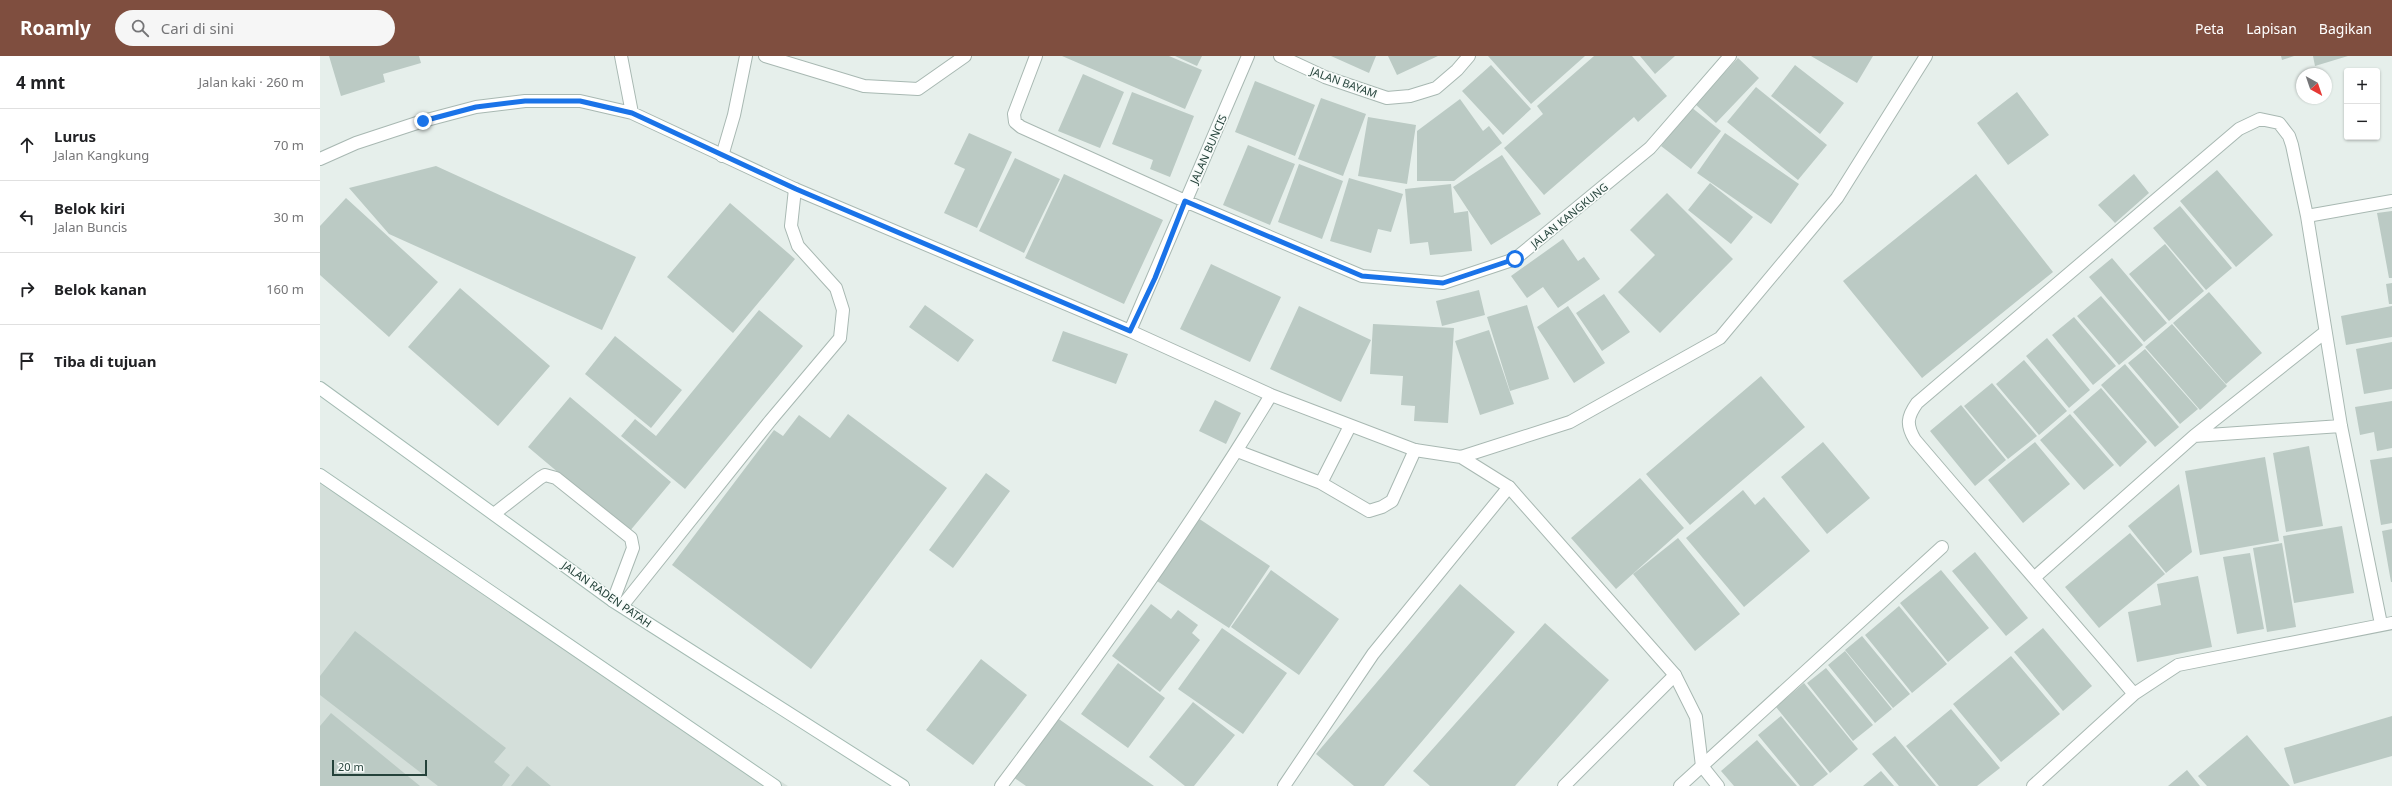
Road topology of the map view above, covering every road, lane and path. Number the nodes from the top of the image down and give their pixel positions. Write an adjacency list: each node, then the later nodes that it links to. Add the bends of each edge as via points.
1 (621, 56): 11 (street)
2 (746, 56): 12 (street, via 734,115)
3 (765, 56): 4 (street, via 864,86 918,89)
4 (965, 56)
5 (1036, 56): 15 (street, JALAN KANGKUNG, via 1014,114 1015,122)
6 (1248, 56): 15 (street, JALAN BUNCIS)
7 (1280, 56): 8 (street, JALAN BAYAM, via 1325,77 1387,98 1410,96 1436,88)
8 (1469, 56)
9 (1730, 56): 15 (street, JALAN KANGKUNG, via 1650,148 1515,259 1443,283 1362,276)
10 (1926, 56): 27 (street, via 1837,198 1720,338 1570,422)
11 (632, 113): 12 (street); 13 (street, via 580,101 525,101 476,107 356,143)
12 (722, 156): 14 (street)
13 (320, 159)
14 (796, 189): 18 (street); 34 (street, via 791,226 798,246 836,288 843,310 840,338)
15 (1185, 201): 18 (street, JALAN BUNCIS, via 1155,278)
16 (2392, 201): 17 (street)
17 (2307, 216): 19 (street); 33 (street, via 2289,136 2279,122 2260,119 2239,128 1917,403 1909,415 1908,429 1915,440)
18 (1130, 331): 21 (street)
19 (2324, 333): 23 (street); 24 (street)
20 (320, 388): 31 (street, JALAN RADEN PATAH)
21 (1271, 395): 22 (street); 26 (street)
22 (1350, 426): 25 (street); 29 (street)
23 (2341, 426): 24 (street); 35 (street)
24 (2194, 436): 33 (street)
25 (1415, 450): 27 (street); 29 (street, via 1392,501 1382,507 1369,511)
26 (1237, 451): 29 (street); 41 (street, via 1082,679)
27 (1461, 457): 30 (street)
28 (320, 475): 39 (street)
29 (1321, 483)
30 (1509, 487): 36 (street); 42 (street, via 1373,654)
31 (494, 514): 34 (street, JALAN RADEN PATAH); 34 (street, via 540,478 546,475 556,478 631,538 633,548)
32 (1942, 548): 38 (street)
33 (2035, 577): 37 (street)
34 (618, 604): 40 (street, JALAN RADEN PATAH)
35 (2387, 623): 37 (street, via 2178,665)
36 (1674, 675): 38 (street, via 1696,717); 43 (street)
37 (2134, 694): 46 (street)
38 (1702, 766): 44 (street); 45 (street)
39 (775, 786)
40 (903, 786)
41 (1001, 786)
42 (1284, 786)
43 (1564, 786)
44 (1680, 786)
45 (1718, 786)
46 (2033, 786)

